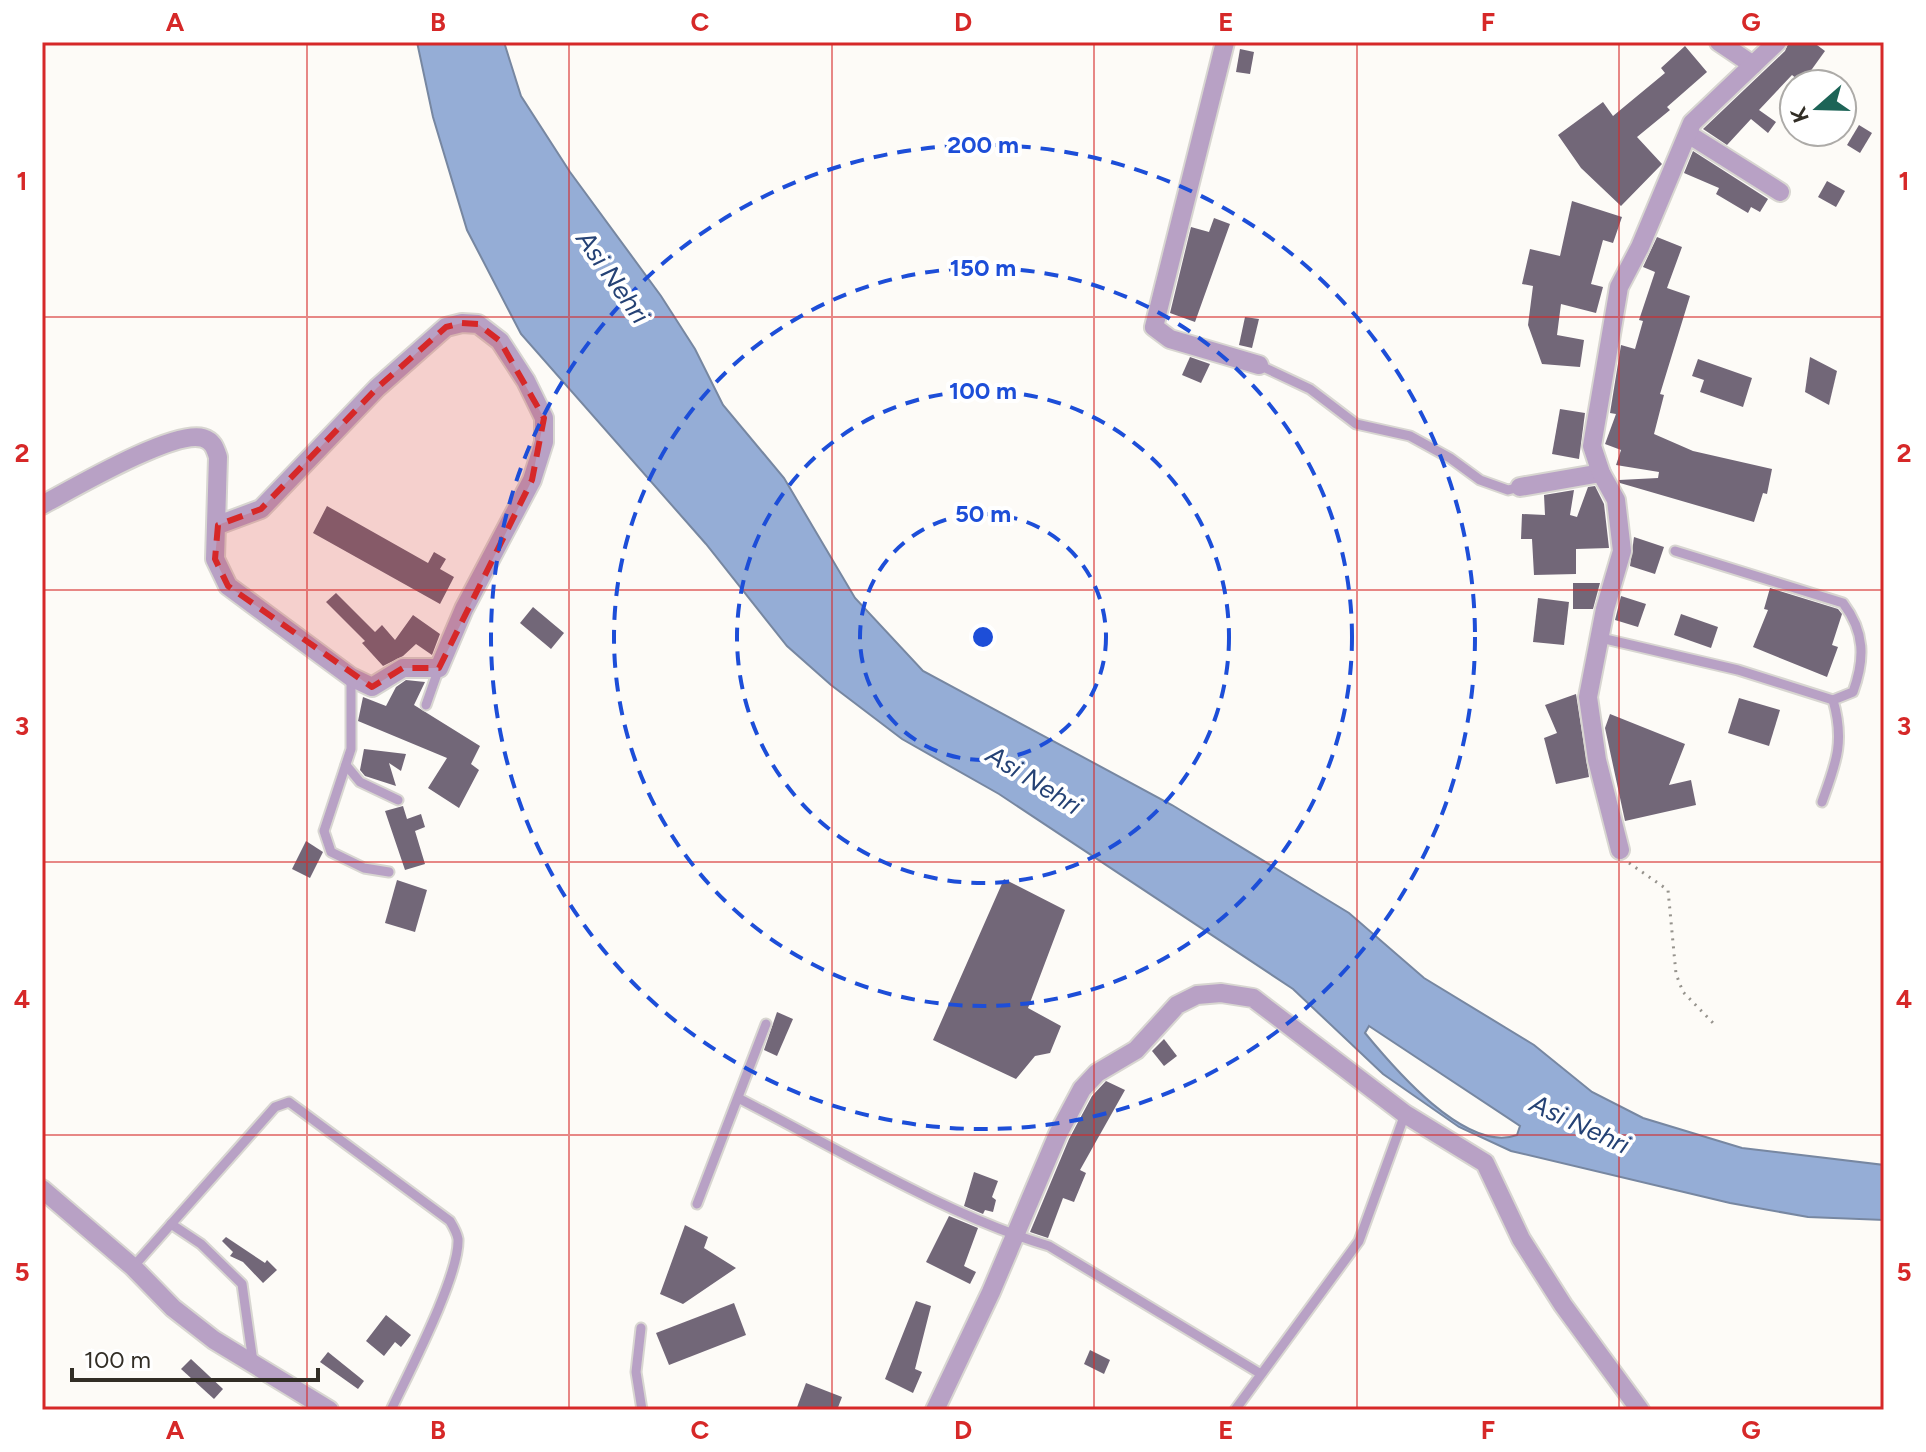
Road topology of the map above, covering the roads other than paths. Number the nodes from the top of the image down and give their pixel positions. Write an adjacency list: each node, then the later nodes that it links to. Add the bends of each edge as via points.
1 (1225, 42): 7 (street, via 1154,327 1170,339)
2 (1719, 42): 4 (street)
3 (1777, 42): 4 (street)
4 (1753, 65): 5 (street, via 1692,123)
5 (1688, 134): 6 (street); 8 (street, via 1619,287 1592,446)
6 (1780, 192)
7 (1259, 365): 9 (lane, via 1310,389 1356,424 1410,436 1480,480 1508,490)
8 (1601, 473): 9 (street); 13 (street, via 1616,500 1622,551)
9 (1520, 487)
10 (42, 505): 11 (street, via 181,437 202,438 213,444 218,457)
11 (218, 525): 14 (street, via 261,509 377,388 446,327 478,324 500,341 526,381 544,418 544,442 532,480); 15 (street, via 215,559 228,586)
12 (1675, 551): 16 (lane, via 1843,603 1858,623 1863,664 1853,692)
13 (1601, 638): 16 (lane, via 1738,670); 21 (street, via 1588,697 1597,760)
14 (439, 668): 15 (street, via 403,668 372,687); 17 (lane)
15 (351, 677): 18 (lane, via 351,749)
16 (1833, 700): 20 (lane, via 1840,752)
17 (426, 705)
18 (346, 765): 19 (lane, via 360,782); 22 (lane, via 324,831 331,852 364,868)
19 (398, 800)
20 (1822, 802)
21 (1620, 850)
22 (389, 872)
23 (766, 1024): 24 (lane)
24 (740, 1099): 27 (lane); 29 (lane)
25 (1405, 1114): 29 (street, via 1253,998 1197,995 1177,1005 1136,1050 1097,1073 1082,1089); 33 (lane, via 1359,1241); 39 (street, via 1485,1163 1521,1239)
26 (42, 1189): 30 (street)
27 (697, 1204)
28 (171, 1224): 30 (lane); 32 (lane, via 201,1244 242,1284); 35 (lane, via 275,1107 289,1102 450,1221 458,1238 453,1265)
29 (1015, 1236): 33 (lane, via 1049,1246); 37 (street)
30 (133, 1267): 32 (street, via 173,1308)
31 (641, 1328): 36 (lane, via 636,1372)
32 (254, 1365): 34 (street)
33 (1261, 1374): 38 (lane)
34 (329, 1410)
35 (391, 1410)
36 (642, 1410)
37 (935, 1410)
38 (1235, 1410)
39 (1640, 1410)

